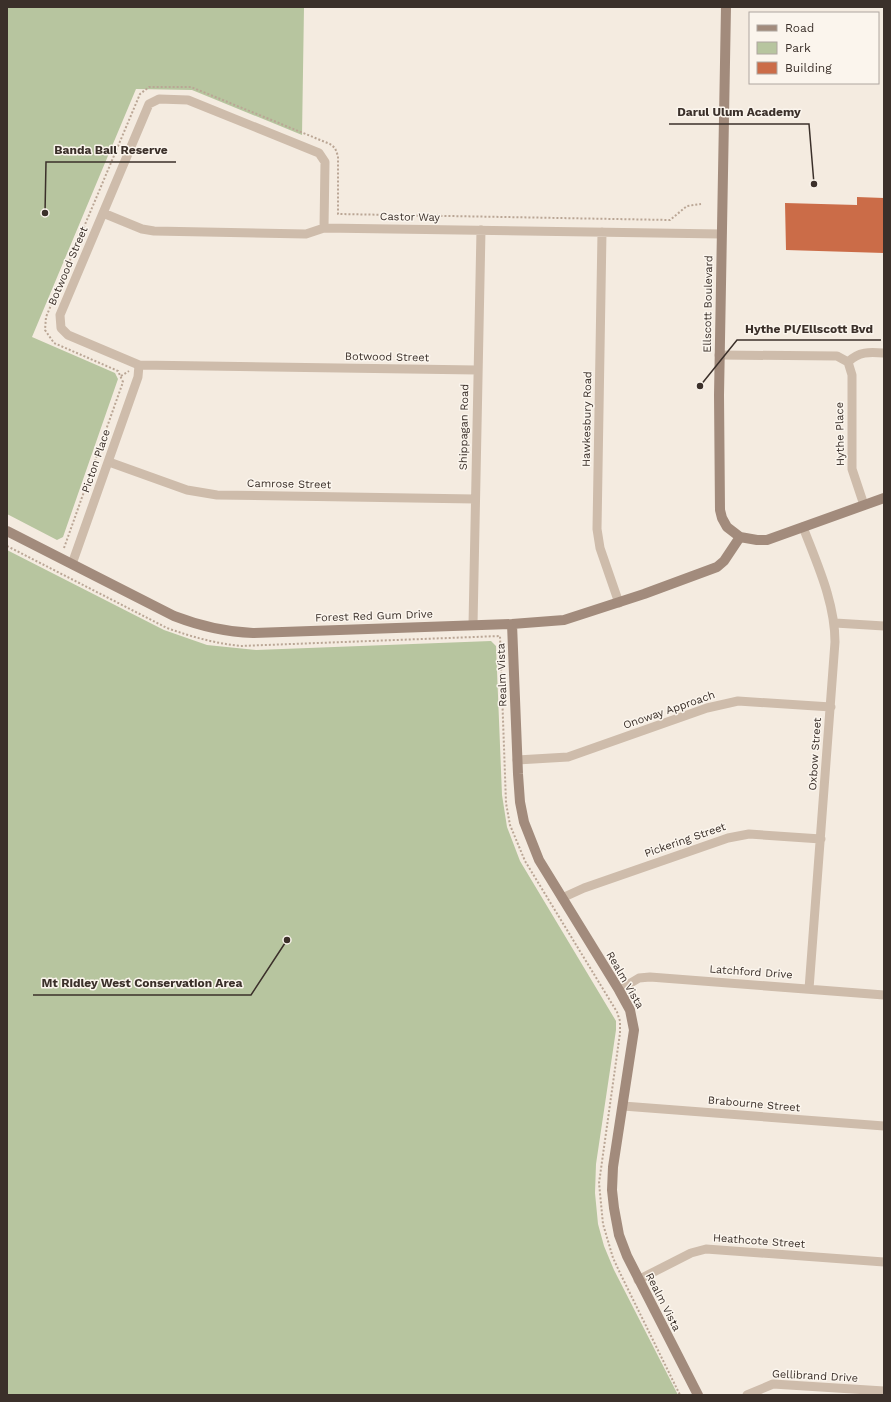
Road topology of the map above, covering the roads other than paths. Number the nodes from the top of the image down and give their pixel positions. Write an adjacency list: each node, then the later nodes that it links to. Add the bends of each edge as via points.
1 (726, 7): 6 (street, Ellscott Boulevard)
2 (103, 213): 3 (street, Castor Way, via 142,229 154,231 306,234); 3 (street, Botwood Street, via 149,104 159,99 188,100 319,154 325,162); 10 (street, Botwood Street, via 60,315 61,328 68,334)
3 (324, 228): 4 (street, Castor Way)
4 (481, 230): 5 (street, Castor Way); 11 (street, Shippagan Road)
5 (602, 232): 6 (street, Castor Way); 20 (street, Hawkesbury Road, via 597,529 600,548)
6 (721, 234): 8 (street, Ellscott Boulevard)
7 (884, 353): 9 (street, via 860,353)
8 (719, 355): 9 (street, via 837,356); 18 (street, Ellscott Boulevard, via 720,510 727,527)
9 (848, 362): 15 (street, Hythe Place, via 852,375 852,469)
10 (139, 365): 11 (street, Botwood Street); 12 (street, Picton Place, via 138,376)
11 (477, 370): 14 (street, Shippagan Road)
12 (109, 462): 14 (street, Camrose Street, via 187,490 217,495); 19 (street, Picton Place)
13 (884, 498): 15 (street)
14 (475, 499): 23 (street, Shippagan Road)
15 (864, 505): 16 (street)
16 (804, 527): 18 (street, via 767,540); 21 (street, Oxbow Street)
17 (7, 531): 19 (street, Forest Red Gum Drive)
18 (740, 537): 20 (street, Forest Red Gum Drive, via 724,561 717,566)
19 (72, 564): 23 (street, Forest Red Gum Drive, via 174,616 200,626 232,632)
20 (619, 602): 22 (street, Forest Red Gum Drive, via 564,620)
21 (835, 623): 24 (street); 25 (street, Oxbow Street)
22 (512, 624): 23 (street, Forest Red Gum Drive); 26 (street, Realm Vista)
23 (473, 625)
24 (884, 626)
25 (830, 707): 26 (street, Onoway Approach, via 738,701 708,708 568,757); 27 (street, Oxbow Street)
26 (518, 760): 28 (street, Realm Vista, via 520,802 524,822 539,860)
27 (821, 839): 28 (street, Pickering Street, via 749,834 734,836); 29 (street, Oxbow Street)
28 (562, 898): 30 (street, Realm Vista)
29 (809, 988): 30 (street, Latchford Drive, via 644,977); 31 (street, Latchford Drive)
30 (619, 990): 32 (street, Realm Vista, via 630,1010 634,1030)
31 (884, 995)
32 (622, 1106): 33 (street, Brabourne Street); 35 (street, Realm Vista, via 613,1167 612,1196 619,1235)
33 (884, 1126)
34 (884, 1262): 35 (street, Heathcote Street, via 706,1249 691,1253)
35 (638, 1280): 37 (street, Realm Vista)
36 (884, 1392): 38 (street, Gellibrand Drive, via 773,1384)
37 (698, 1395)
38 (746, 1395)

